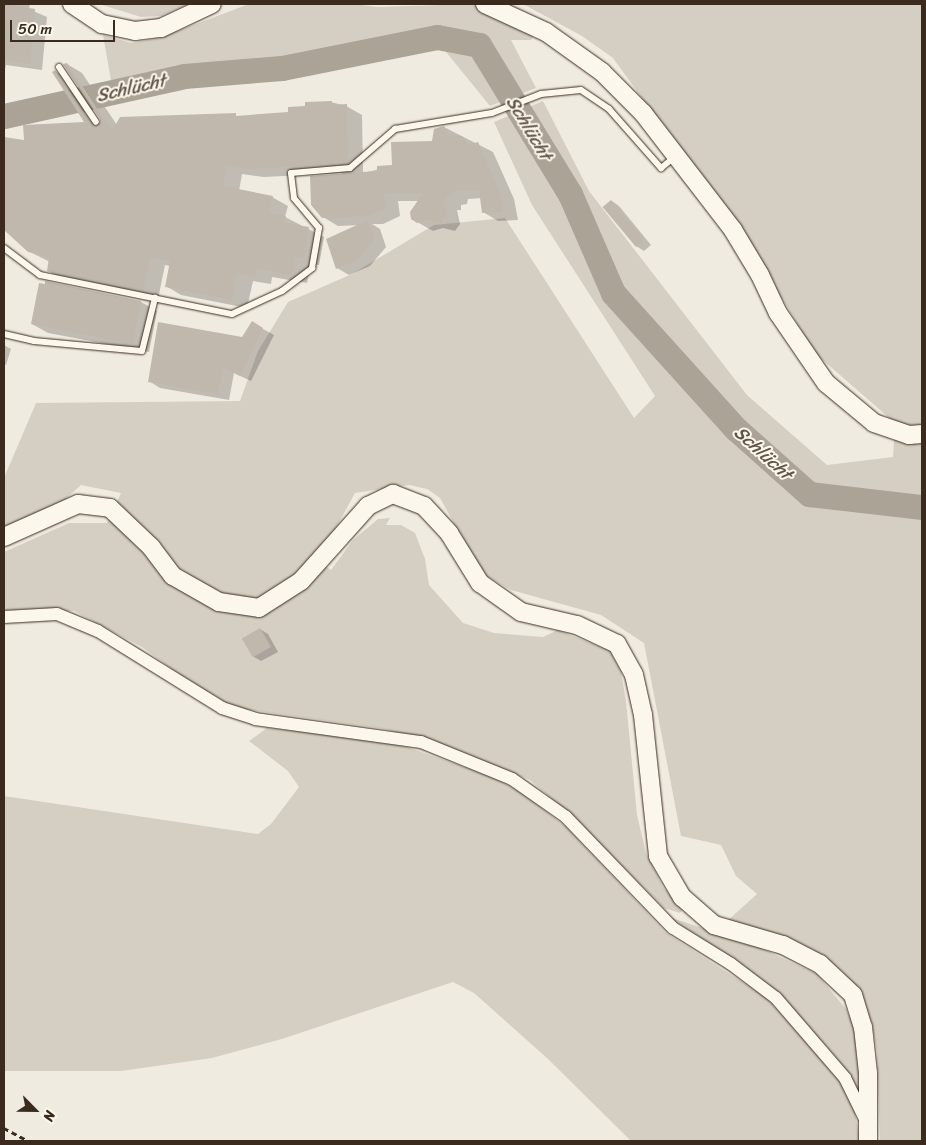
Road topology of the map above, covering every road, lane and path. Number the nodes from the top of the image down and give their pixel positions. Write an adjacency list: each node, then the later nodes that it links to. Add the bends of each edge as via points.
1 (72, 4): 2 (street, via 102,24 135,31 161,28)
2 (212, 4)
3 (485, 4): 6 (street, via 546,32 576,51 643,113)
4 (59, 67): 5 (lane)
5 (96, 122)
6 (677, 155): 8 (lane, via 661,168 610,109 581,90 541,94 492,113 395,129 350,168 291,173 294,198 319,228 312,268 282,291 232,314); 10 (street, via 733,230 778,313 826,383 874,423 909,435)
7 (4, 248): 8 (lane, via 40,275)
8 (155, 298): 9 (lane, via 142,351 34,341)
9 (4, 334)
10 (922, 434)
11 (4, 537): 13 (street, via 78,504 110,508 151,547 173,576 219,602 259,608 301,581 368,506 393,494 424,506 449,533 480,583 521,612 577,625 617,644 634,675 643,715 658,856 682,898 714,925 783,945 820,964 854,995 863,1027 868,1073)
12 (4, 617): 13 (street, via 57,614 98,630 222,708 255,719 421,742 512,778 566,817 673,928 731,964 776,998 845,1078)
13 (866, 1121): 16 (street)
14 (4, 1128): 15 (path)
15 (28, 1141)
16 (868, 1141)

